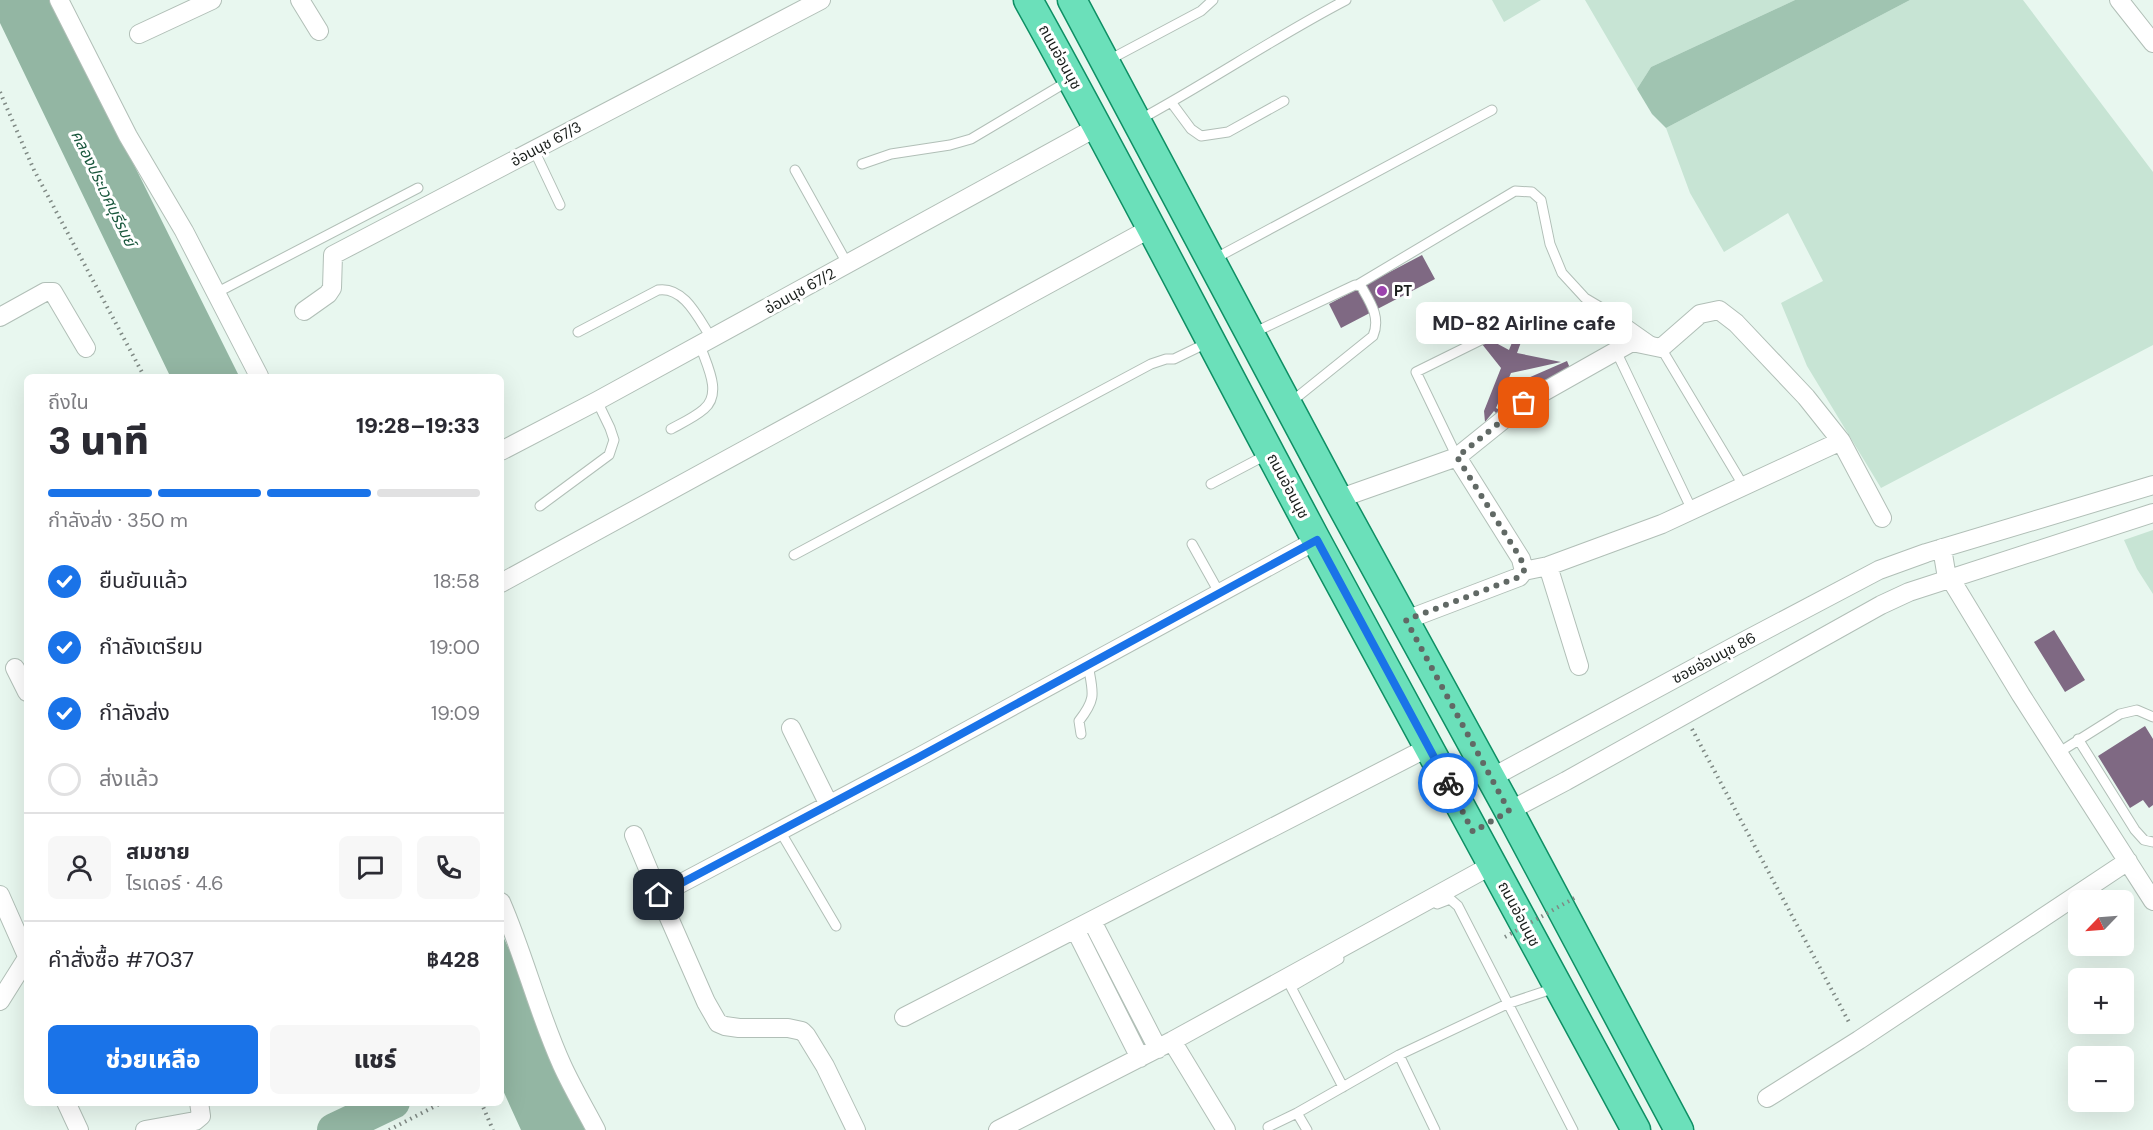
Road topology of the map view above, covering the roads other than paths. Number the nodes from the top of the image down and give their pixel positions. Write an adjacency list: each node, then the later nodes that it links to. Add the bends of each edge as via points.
1 (59, 0): 29 (street, via 128,136)
2 (212, 0): 11 (street)
3 (300, 0): 10 (street)
4 (821, 0): 20 (street, อ่อนนุช 67/3)
5 (1028, 0): 14 (main road, ถนนอ่อนนุช)
6 (1072, 0): 13 (main road)
7 (1213, 0): 13 (lane, via 1201,11)
8 (1346, 0): 16 (lane)
9 (2119, 0): 12 (street)
10 (319, 31)
11 (139, 34)
12 (2153, 43)
13 (1105, 62): 18 (main road)
14 (1072, 79): 19 (main road, ถนนอ่อนนุช); 21 (lane, via 970,139 891,154)
15 (1284, 101): 16 (lane, via 1228,132 1201,136)
16 (1171, 102): 18 (lane)
17 (1492, 110): 26 (lane)
18 (1137, 121): 26 (main road)
19 (1097, 127): 25 (main road, ถนนอ่อนนุช); 27 (street, อ่อนนุช 67/2)
20 (534, 150): 24 (lane); 30 (street, อ่อนนุช 67/3, via 333,255 332,288)
21 (862, 164)
22 (795, 170): 27 (lane)
23 (418, 189): 29 (lane)
24 (560, 205)
25 (1151, 228): 35 (main road, ถนนอ่อนนุช); 63 (street)
26 (1212, 260): 34 (main road)
27 (848, 265): 36 (street, อ่อนนุช 67/2)
28 (1359, 284): 34 (lane); 38 (lane, via 1515,191 1532,192 1541,200 1550,244 1562,273 1584,298); 42 (lane, via 1375,312 1377,327 1373,336)
29 (216, 293): 40 (street)
30 (304, 311)
31 (0, 316): 37 (street, via 45,292 53,292)
32 (578, 332): 36 (lane, via 667,288 685,299)
33 (1495, 333): 47 (lane, via 1416,372)
34 (1251, 334): 42 (main road)
35 (1212, 340): 46 (main road, ถนนอ่อนนุช); 59 (lane, via 1174,359 1151,364)
36 (706, 342): 41 (street, อ่อนนุช 67/2); 43 (lane, via 713,398 705,408)
37 (86, 348)
38 (1661, 348): 39 (street, via 1632,342); 44 (street, via 1701,314 1719,310 1798,388); 49 (lane)
39 (1616, 351): 47 (street, via 1524,403); 53 (lane)
40 (258, 374)
41 (597, 401): 45 (street, อ่อนนุช 67/2); 52 (lane, via 614,440 609,455)
42 (1288, 404): 51 (main road)
43 (671, 429)
44 (1841, 441): 49 (street); 55 (street)
45 (504, 449)
46 (1270, 453): 48 (lane); 56 (main road, ถนนอ่อนนุช)
47 (1457, 457): 51 (street); 61 (street, via 1521,559)
48 (1211, 484)
49 (1743, 485): 53 (street)
50 (2153, 486): 58 (street, ซอยอ่อนนุช 86)
51 (1338, 499): 65 (main road)
52 (540, 506)
53 (1692, 510): 60 (street)
54 (2153, 513): 62 (street)
55 (1882, 518)
56 (1317, 540): 64 (street); 74 (main road, ถนนอ่อนนุช)
57 (1192, 544): 64 (lane)
58 (1942, 548): 62 (street); 76 (street, ซอยอ่อนนุช 86, via 1879,570)
59 (794, 555)
60 (1548, 566): 61 (street); 67 (street)
61 (1524, 571): 65 (street, via 1519,577)
62 (1950, 578): 75 (street); 79 (street, via 1881,605)
63 (504, 581)
64 (1220, 594): 66 (street)
65 (1406, 620): 76 (main road)
66 (1088, 665): 72 (lane, via 1092,703 1079,721); 78 (street)
67 (1579, 666)
68 (15, 668): 69 (street)
69 (24, 686)
70 (2153, 717): 73 (lane, via 2137,710 2120,714)
71 (791, 728): 78 (street)
72 (1081, 734)
73 (2078, 739): 75 (lane); 83 (lane, via 2135,830 2144,840)
74 (1429, 747): 77 (main road, ถนนอ่อนนุช); 90 (street)
75 (2058, 753): 84 (street)
76 (1491, 778): 77 (main road); 79 (main road)
77 (1457, 800): 81 (main road, ถนนอ่อนนุช)
78 (829, 805): 80 (street)
79 (1509, 811): 81 (main road); 118 (main road)
80 (780, 831): 87 (street); 91 (lane)
81 (1473, 832): 85 (main road, ถนนอ่อนนุช)
82 (634, 835): 87 (street)
83 (2153, 842)
84 (2128, 861): 88 (street); 103 (street)
85 (1492, 865): 95 (main road, ถนนอ่อนนุช); 99 (street)
86 (0, 895): 93 (street)
87 (659, 895): 111 (street, via 718,1023 802,1031 825,1066)
88 (2153, 901)
89 (504, 909): 110 (street, via 562,1065)
90 (1092, 921): 92 (street); 99 (street)
91 (836, 926)
92 (1076, 929): 98 (street); 101 (street)
93 (24, 950)
94 (24, 962): 96 (street)
95 (1558, 987): 97 (lane); 117 (main road, ถนนอ่อนนุช)
96 (0, 1001)
97 (1507, 1004): 100 (lane); 102 (lane, via 1458,906 1450,899 1442,901 1291,987); 116 (lane)
98 (904, 1017)
99 (1165, 1045): 101 (street); 113 (street)
100 (1400, 1055): 102 (lane); 115 (lane)
101 (1140, 1058): 112 (street)
102 (1343, 1087): 106 (lane)
103 (1767, 1098)
104 (68, 1106): 108 (street)
105 (200, 1106): 109 (street, via 201,1116 195,1121)
106 (1297, 1113): 107 (lane); 114 (lane)
107 (1268, 1127)
108 (79, 1130)
109 (145, 1130)
110 (596, 1130)
111 (856, 1130)
112 (998, 1130)
113 (1226, 1130)
114 (1307, 1130)
115 (1435, 1130)
116 (1573, 1130)
117 (1636, 1130)
118 (1679, 1130)

